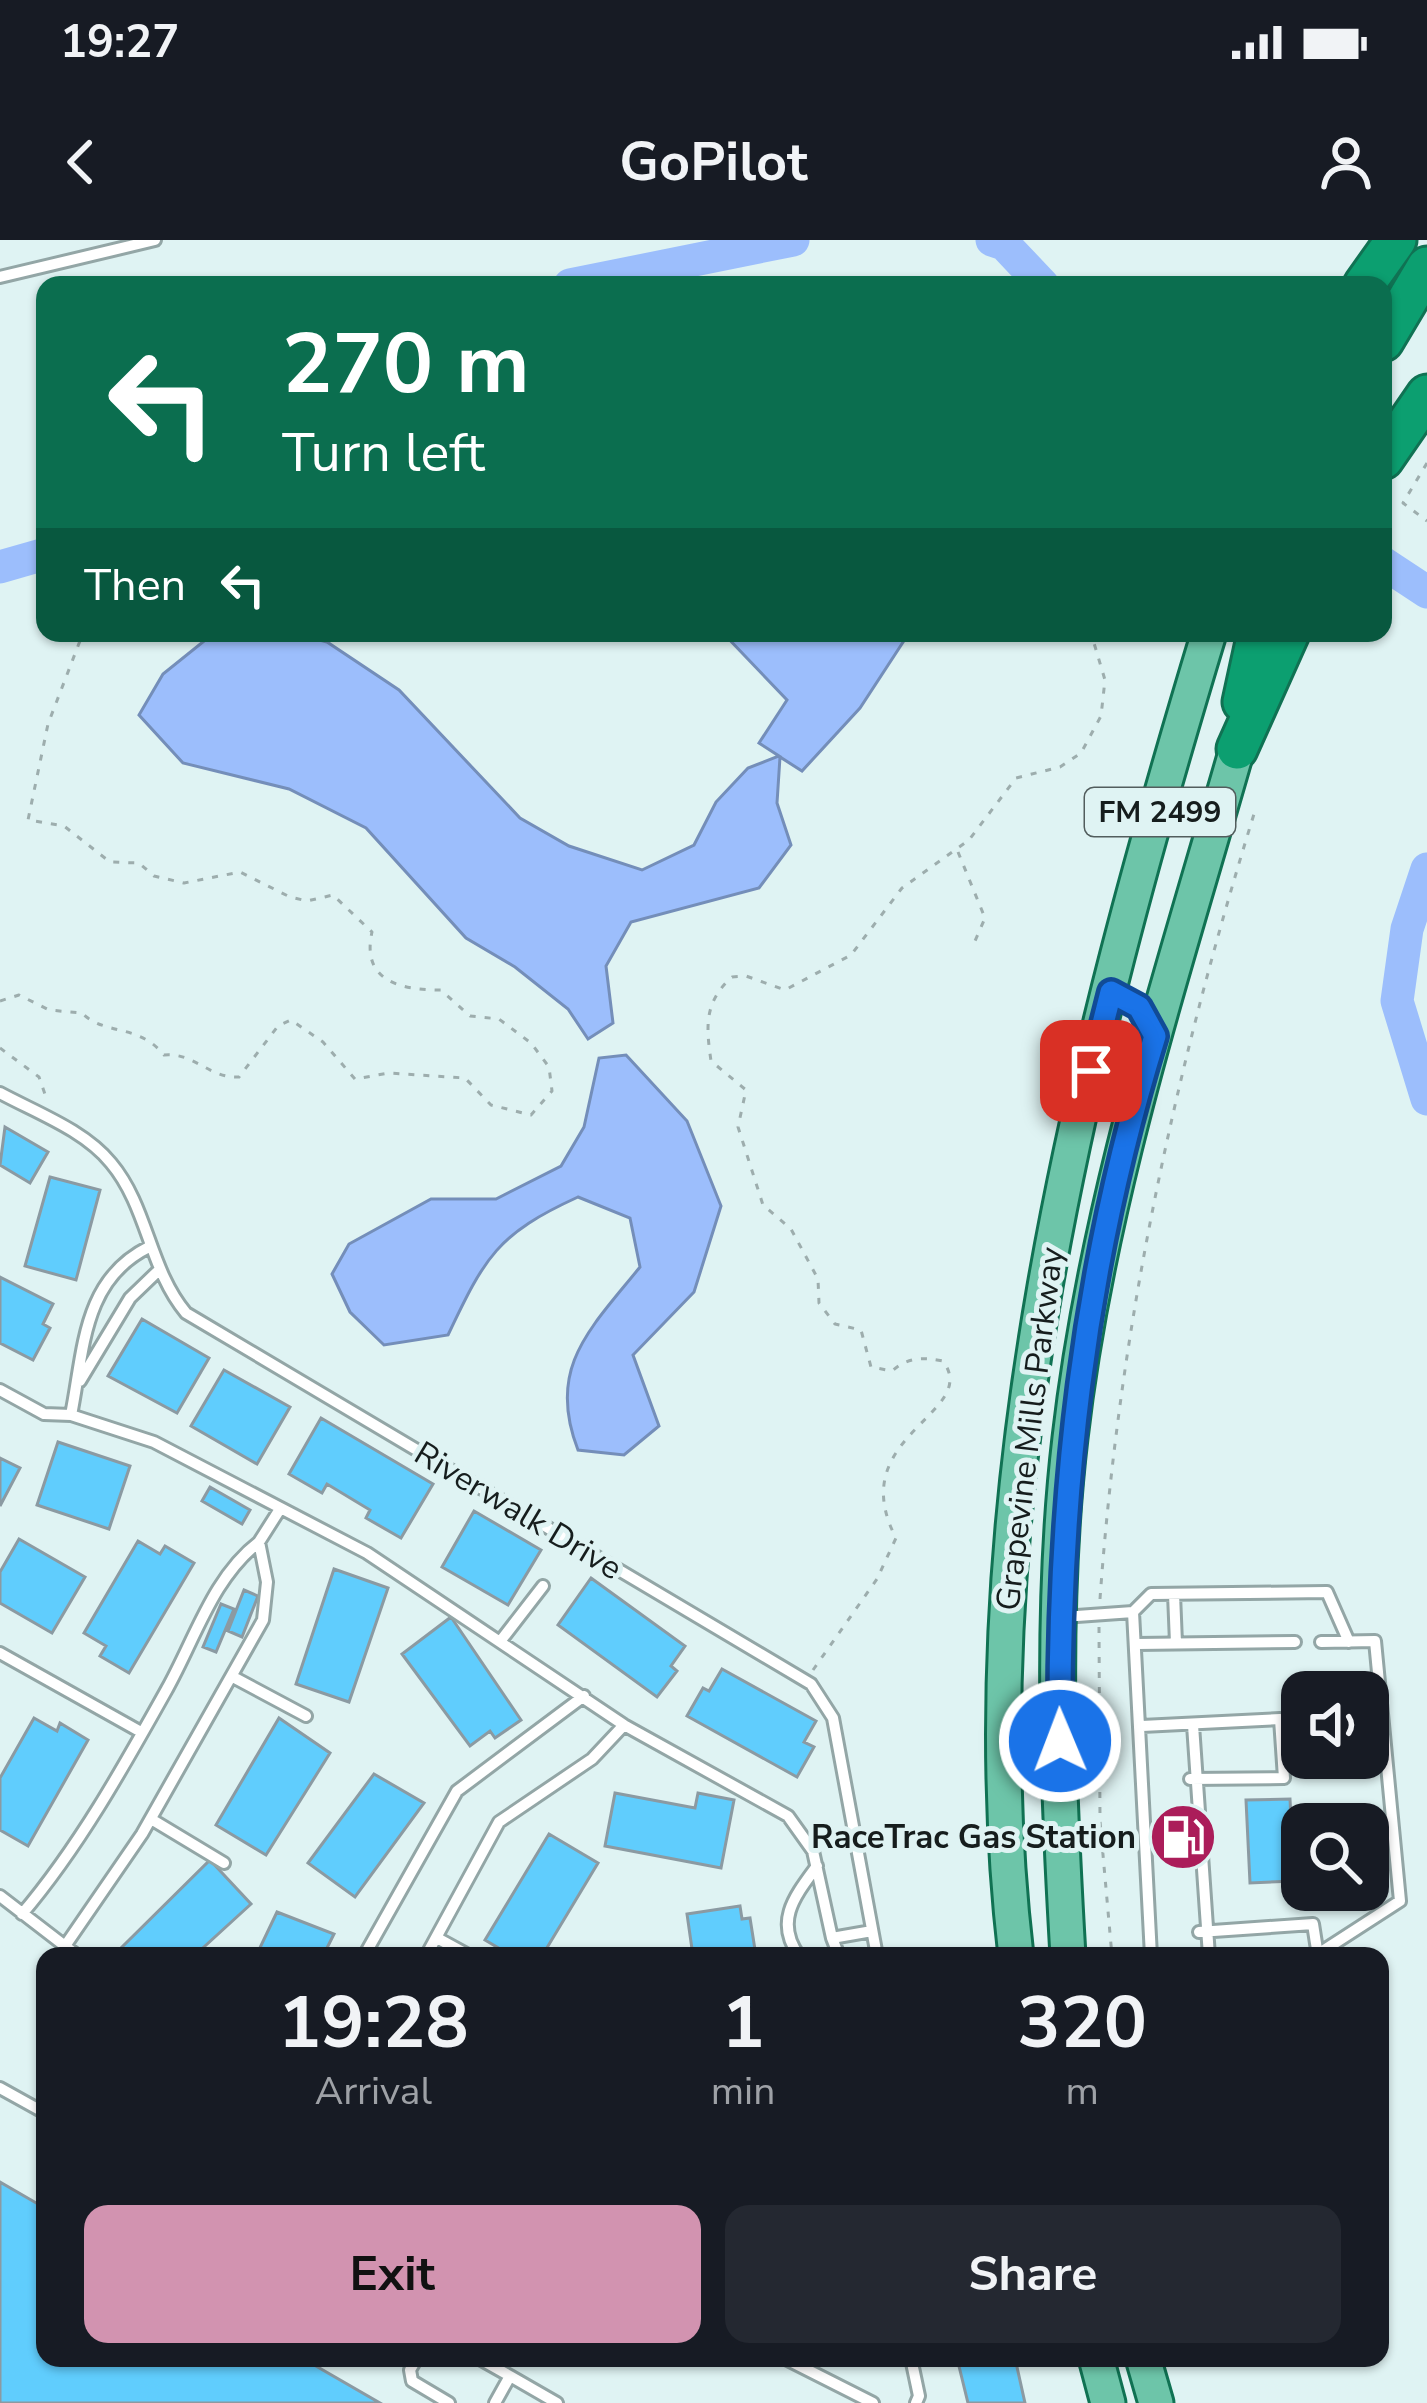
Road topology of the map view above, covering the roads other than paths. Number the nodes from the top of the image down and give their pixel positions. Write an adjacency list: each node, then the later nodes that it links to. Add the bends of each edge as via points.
1 (155, 240): 7 (lane)
2 (1375, 240): 5 (highway)
3 (1396, 240): 6 (highway)
4 (1427, 267): 8 (highway)
5 (1364, 276)
6 (1368, 276)
7 (0, 277)
8 (1392, 326)
9 (1427, 394): 10 (highway)
10 (1392, 446)
11 (1207, 642): 15 (main road, Grapevine Mills Parkway / FM 2499)
12 (1256, 642): 14 (highway, Grapevine Mills Parkway / FM 2499)
13 (1285, 642): 14 (highway)
14 (1238, 749): 16 (main road, Grapevine Mills Parkway / FM 2499)
15 (1111, 992): 16 (main road, via 1139,1007); 76 (main road, Grapevine Mills Parkway / FM 2499, via 1040,1288 1007,1599 1000,1743)
16 (1155, 1036): 28 (main road, Grapevine Mills Parkway / FM 2499, via 1082,1357)
17 (0, 1093): 18 (lane, Riverwalk Drive, via 93,1144 114,1166)
18 (149, 1246): 19 (lane, Riverwalk Drive); 20 (lane, via 124,1259 88,1316)
19 (157, 1272): 20 (lane, via 130,1298); 63 (lane, Riverwalk Drive, via 186,1313 236,1346 806,1681 833,1718)
20 (78, 1383): 22 (lane)
21 (0, 1390): 22 (lane, via 44,1414)
22 (71, 1415): 23 (lane, via 154,1442)
23 (280, 1509): 24 (lane); 29 (lane, via 367,1552)
24 (260, 1542): 36 (lane, via 263,1620); 42 (lane, via 227,1570)
25 (543, 1586): 29 (lane)
26 (1174, 1594): 27 (lane, via 1151,1594); 32 (lane, via 1327,1592); 33 (lane)
27 (1133, 1612): 28 (lane); 34 (lane)
28 (1060, 1617): 77 (main road, Grapevine Mills Parkway / FM 2499)
29 (502, 1639): 37 (lane)
30 (1295, 1642): 33 (lane)
31 (1321, 1642): 32 (lane)
32 (1349, 1642): 81 (lane, via 1375,1641 1400,1901)
33 (1176, 1643): 34 (lane)
34 (1137, 1644): 41 (lane)
35 (0, 1653): 42 (lane)
36 (233, 1677): 38 (lane); 48 (lane)
37 (584, 1696): 39 (lane); 70 (lane, via 457,1792)
38 (306, 1716)
39 (624, 1725): 54 (lane, via 788,1816); 67 (lane, via 592,1759 500,1822)
40 (1193, 1725): 41 (lane); 43 (lane); 43 (lane, via 1280,1719 1284,1778)
41 (1142, 1726): 45 (lane)
42 (141, 1732): 60 (lane, via 60,1869)
43 (1194, 1778): 64 (lane)
44 (1157, 1780): 45 (lane)
45 (1142, 1781): 46 (lane)
46 (1143, 1802): 47 (lane); 50 (lane)
47 (1160, 1802)
48 (151, 1820): 53 (lane); 69 (lane)
49 (1160, 1823): 50 (lane)
50 (1144, 1825): 52 (lane)
51 (1162, 1846): 52 (lane)
52 (1145, 1847): 56 (lane)
53 (224, 1863)
54 (817, 1865): 68 (lane); 73 (lane, via 789,1904)
55 (1162, 1869): 56 (lane)
56 (1147, 1870): 58 (lane)
57 (1164, 1891): 58 (lane)
58 (1148, 1892): 62 (lane)
59 (0, 1896): 60 (lane)
60 (22, 1914): 69 (lane)
61 (1165, 1914): 62 (lane)
62 (1149, 1915): 66 (lane)
63 (872, 1931): 68 (lane); 75 (lane, Riverwalk Drive)
64 (1203, 1932): 79 (lane); 80 (lane, via 1313,1924)
65 (1166, 1935): 66 (lane)
66 (1150, 1936): 78 (lane)
67 (437, 1938): 71 (lane); 72 (lane)
68 (832, 1939): 74 (lane)
69 (65, 1946)
70 (369, 1947)
71 (432, 1947)
72 (454, 1947)
73 (796, 1947)
74 (835, 1947)
75 (875, 1947)
76 (1015, 1947)
77 (1068, 1947)
78 (1151, 1947)
79 (1207, 1947)
80 (1317, 1947)
81 (1330, 1947)
82 (0, 2088): 83 (lane)
83 (36, 2108)
84 (412, 2367): 92 (lane, via 412,2381)
85 (494, 2367): 90 (lane)
86 (802, 2367): 95 (lane)
87 (912, 2367): 96 (lane)
88 (1098, 2367): 97 (main road)
89 (1146, 2367): 98 (main road)
90 (510, 2376): 91 (lane); 93 (lane)
91 (535, 2398): 94 (lane)
92 (449, 2403)
93 (495, 2403)
94 (556, 2403)
95 (873, 2403)
96 (916, 2403)
97 (1108, 2403)
98 (1156, 2403)

